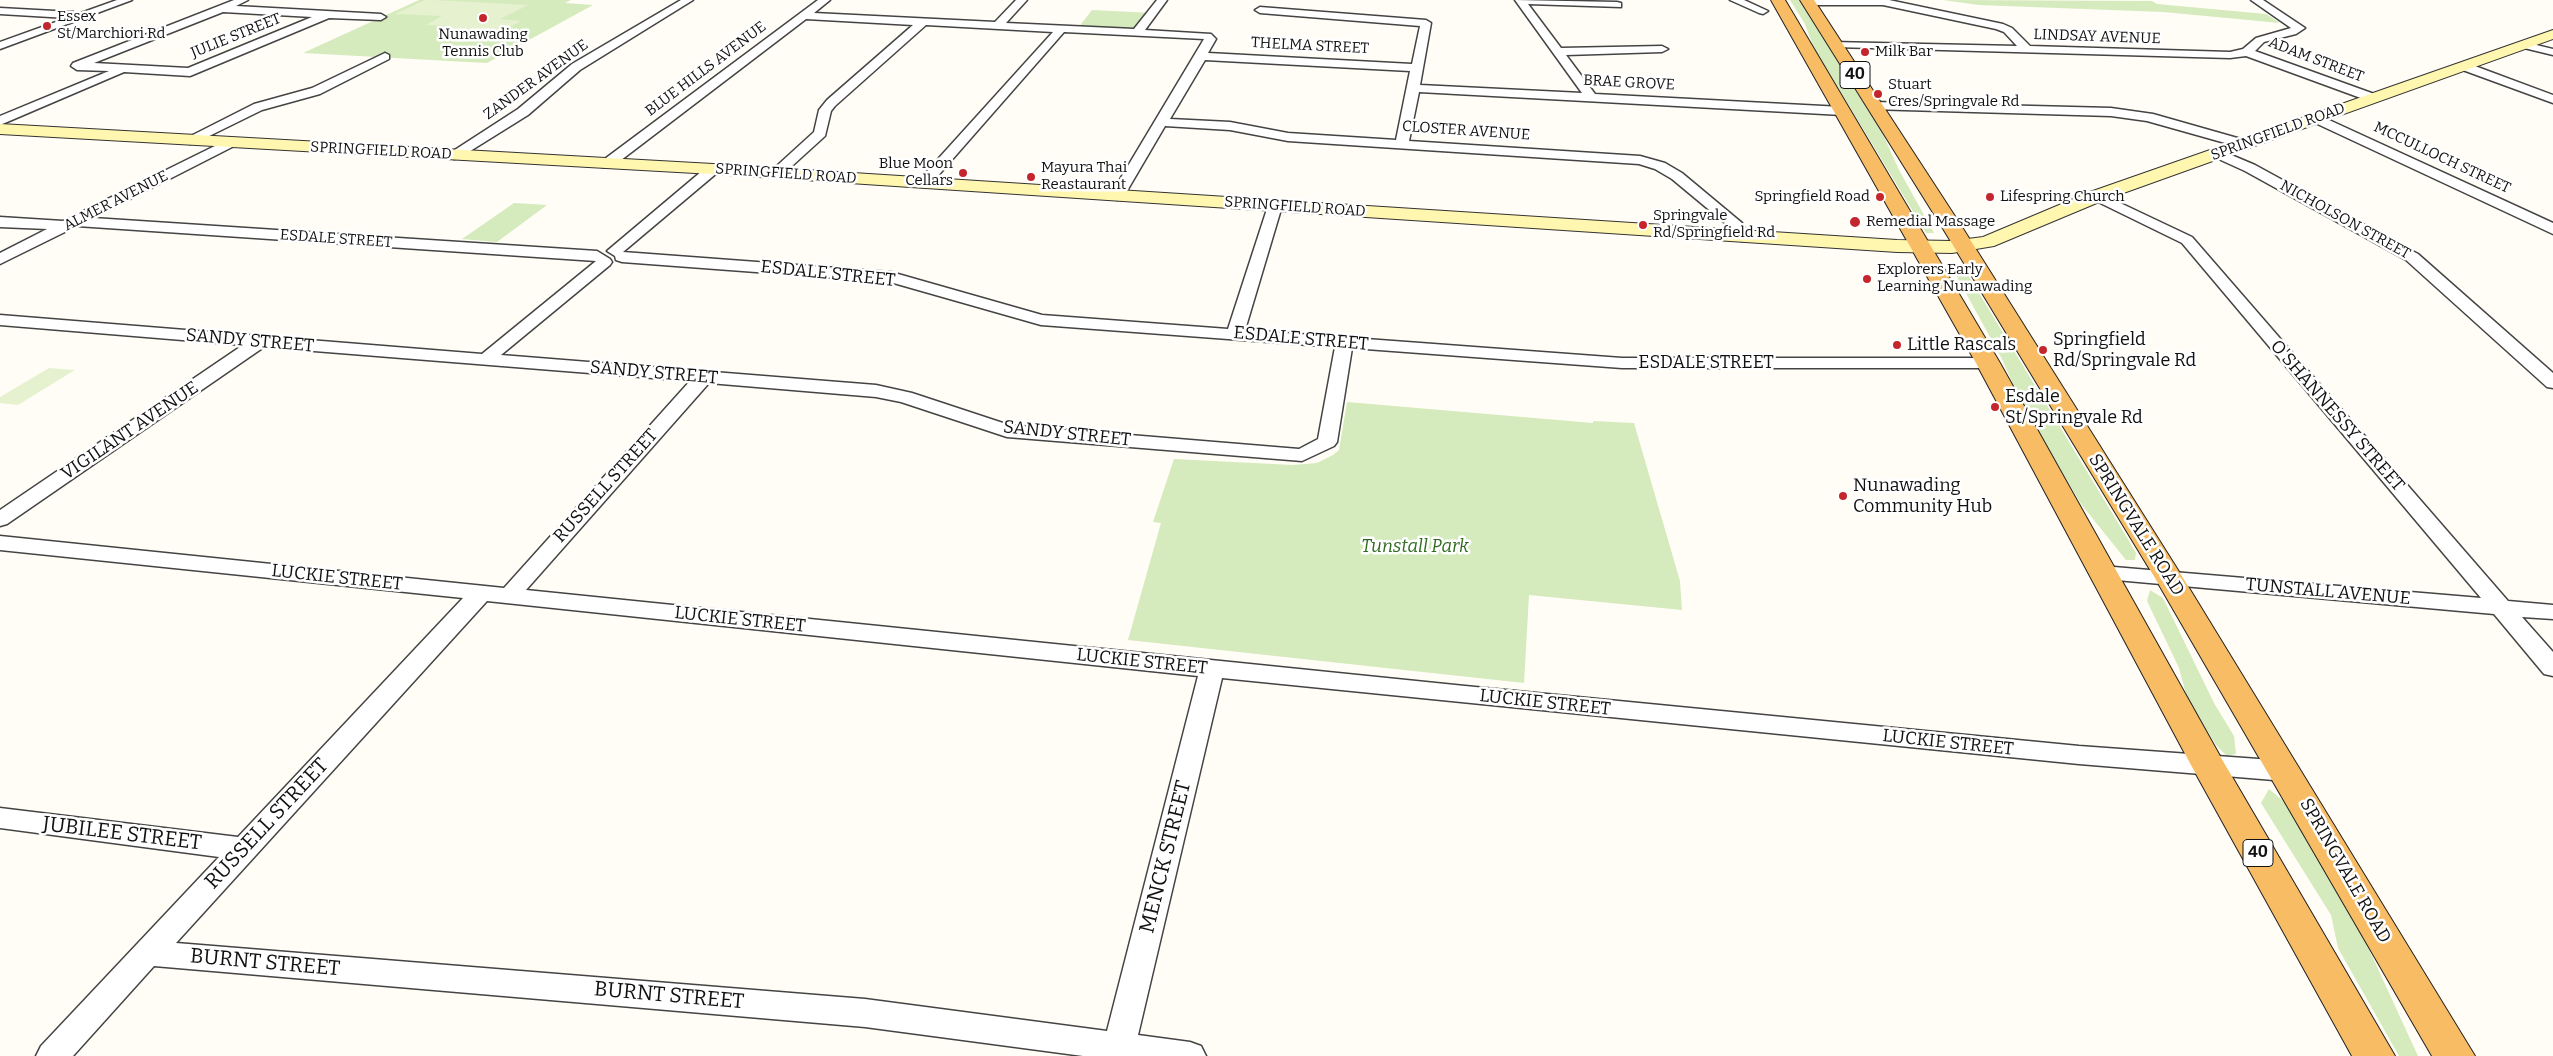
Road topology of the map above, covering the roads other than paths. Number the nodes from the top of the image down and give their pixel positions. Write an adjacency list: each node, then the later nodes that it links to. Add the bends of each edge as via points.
1 (10, 0): 15 (street)
2 (126, 0): 22 (street)
3 (243, 0): 17 (street)
4 (688, 0): 58 (street, ZANDER AVENUE, via 576,67 523,112)
5 (825, 0): 23 (street, BLUE HILLS AVENUE)
6 (1022, 0): 26 (street)
7 (1162, 0): 28 (street)
8 (1520, 0): 16 (street); 35 (street)
9 (1734, 0): 20 (street)
10 (1778, 0): 48 (highway, 40)
11 (2256, 0): 36 (street, LINDSAY AVENUE, via 2299,28 2260,40)
12 (2273, 0): 13 (street)
13 (2280, 0)
14 (1807, 1): 30 (highway, SPRINGVALE ROAD / 40); 34 (street, via 1883,2 1999,26 2008,30)
15 (0, 3)
16 (1616, 5)
17 (220, 9): 21 (street); 42 (street, JULIE STREET, via 77,66)
18 (1260, 10): 41 (street, via 1360,13 1426,24)
19 (0, 11): 22 (street)
20 (1763, 11)
21 (328, 14): 24 (street); 42 (street, JULIE STREET, via 202,68 178,73)
22 (84, 15): 32 (street)
23 (804, 16): 25 (street); 59 (street, BLUE HILLS AVENUE)
24 (381, 17)
25 (924, 21): 26 (street); 61 (street, via 831,103 825,110 820,133)
26 (998, 24): 27 (street)
27 (1062, 28): 28 (street); 62 (street)
28 (1138, 31): 38 (street, via 1207,36 1210,39)
29 (2553, 34): 31 (main road, SPRINGFIELD ROAD)
30 (1836, 44): 34 (street, LINDSAY AVENUE); 47 (highway, SPRINGVALE ROAD / 40)
31 (2524, 45): 37 (street); 40 (main road, SPRINGFIELD ROAD)
32 (0, 46)
33 (1662, 49): 35 (street)
34 (2027, 49): 36 (street, LINDSAY AVENUE, via 2214,56)
35 (1559, 52): 44 (street)
36 (2247, 52): 45 (street, ADAM STREET)
37 (2553, 52)
38 (1201, 56): 41 (street, THELMA STREET); 51 (street)
39 (385, 57): 53 (street, via 316,91 258,107)
40 (2464, 66): 45 (main road, SPRINGFIELD ROAD); 46 (street)
41 (1418, 68): 43 (street)
42 (123, 70): 50 (street)
43 (1415, 88): 44 (street, BRAE GROVE); 55 (street)
44 (1591, 97): 48 (street, BRAE GROVE)
45 (2373, 98): 49 (main road, SPRINGFIELD ROAD)
46 (2553, 99)
47 (1874, 106): 56 (street, via 2111,112 2148,117); 72 (highway, SPRINGVALE ROAD / 40)
48 (1842, 111): 73 (highway, 40)
49 (2316, 118): 56 (main road, SPRINGFIELD ROAD); 67 (street, MCCULLOCH STREET)
50 (0, 121)
51 (1162, 122): 55 (street, CLOSTER AVENUE, via 1230,126 1288,137); 63 (street)
52 (0, 129): 53 (main road, SPRINGFIELD ROAD)
53 (190, 140): 54 (main road, SPRINGFIELD ROAD)
54 (231, 142): 58 (main road, SPRINGFIELD ROAD); 69 (street, ALMER AVENUE)
55 (1402, 144): 71 (street, CLOSTER AVENUE, via 1640,160 1677,176 1737,226)
56 (2243, 144): 57 (main road, SPRINGFIELD ROAD)
57 (2217, 153): 64 (main road, SPRINGFIELD ROAD); 83 (street, NICHOLSON STREET, via 2412,257)
58 (454, 155): 59 (main road, SPRINGFIELD ROAD)
59 (607, 164): 60 (main road, SPRINGFIELD ROAD)
60 (713, 170): 61 (main road, SPRINGFIELD ROAD); 74 (street)
61 (776, 174): 62 (main road, SPRINGFIELD ROAD)
62 (924, 183): 63 (main road, SPRINGFIELD ROAD)
63 (1117, 196): 65 (main road, SPRINGFIELD ROAD)
64 (2097, 196): 72 (main road, SPRINGFIELD ROAD, via 2009,234); 90 (street, O'SHANNESSY STREET, via 2187,240)
65 (1275, 206): 71 (main road, SPRINGFIELD ROAD); 77 (street)
66 (2553, 214): 67 (street)
67 (2526, 216): 70 (street, MCCULLOCH STREET)
68 (0, 222): 69 (street, ESDALE STREET)
69 (70, 224): 74 (street, ESDALE STREET); 75 (street, ALMER AVENUE)
70 (2553, 229)
71 (1742, 236): 73 (main road, SPRINGFIELD ROAD)
72 (1963, 246): 73 (main road, SPRINGFIELD ROAD); 87 (highway, SPRINGVALE ROAD / 40)
73 (1922, 247): 81 (highway, 40)
74 (609, 257): 77 (street, ESDALE STREET, via 891,277 1041,320); 80 (street)
75 (0, 259)
76 (0, 320): 78 (street, SANDY STREET)
77 (1235, 333): 79 (street, ESDALE STREET)
78 (259, 342): 80 (street, SANDY STREET); 84 (street, VIGILANT AVENUE)
79 (1344, 343): 81 (street, ESDALE STREET, via 1622,363); 82 (street, SANDY STREET, via 1327,442 1302,455 1007,431 905,397 876,391)
80 (486, 359): 82 (street, SANDY STREET)
81 (1988, 363): 86 (highway, 40)
82 (704, 377): 89 (street, RUSSELL STREET)
83 (2553, 383)
84 (0, 520)
85 (0, 543): 88 (street, LUCKIE STREET)
86 (2102, 573): 87 (street, TUNSTALL AVENUE); 94 (highway, 40)
87 (2169, 578): 90 (street, TUNSTALL AVENUE); 95 (highway, SPRINGVALE ROAD / 40)
88 (481, 593): 89 (street, LUCKIE STREET); 97 (street, RUSSELL STREET)
89 (509, 596): 93 (street, LUCKIE STREET)
90 (2502, 608): 91 (street, TUNSTALL AVENUE); 92 (street, O'SHANNESSY STREET)
91 (2553, 612)
92 (2553, 668)
93 (1212, 669): 94 (street, LUCKIE STREET); 99 (street, MENCK STREET)
94 (2208, 765): 95 (street, LUCKIE STREET); 102 (highway, 40)
95 (2286, 771): 103 (highway, SPRINGVALE ROAD / 40)
96 (0, 818): 97 (street, JUBILEE STREET)
97 (244, 849): 98 (street, RUSSELL STREET)
98 (146, 954): 99 (street, BURNT STREET, via 865,1013); 100 (street, RUSSELL STREET)
99 (1119, 1046): 101 (street, BURNT STREET)
100 (52, 1056)
101 (1190, 1056)
102 (2374, 1056)
103 (2454, 1056)

